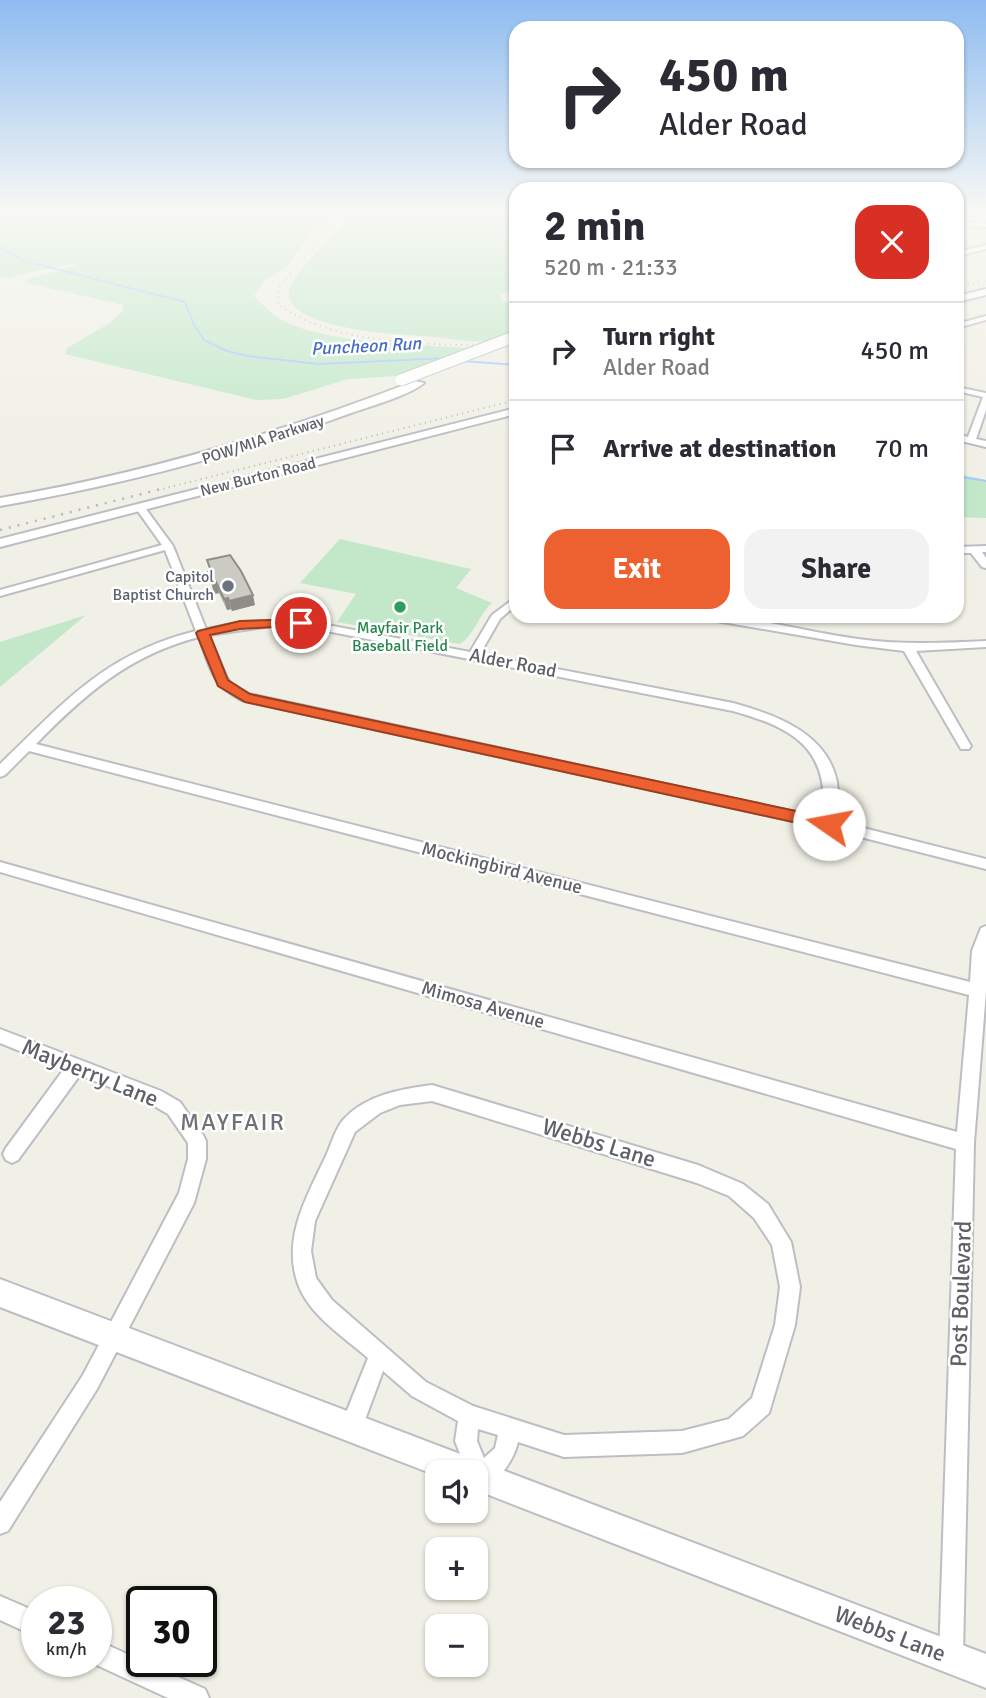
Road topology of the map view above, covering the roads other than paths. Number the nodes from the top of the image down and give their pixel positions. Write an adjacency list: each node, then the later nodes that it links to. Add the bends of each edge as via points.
1 (986, 292): 2 (main road)
2 (964, 297)
3 (986, 318): 4 (street)
4 (964, 324)
5 (509, 339): 13 (main road, POW/MIA Parkway, bridge, via 294,421 208,448)
6 (509, 347): 14 (main road, POW/MIA Parkway, via 316,424 207,458)
7 (964, 391): 8 (street)
8 (986, 397): 11 (street)
9 (509, 413): 15 (main road, New Burton Road)
10 (964, 438): 11 (street)
11 (971, 440): 12 (street)
12 (986, 444)
13 (0, 493)
14 (0, 502)
15 (140, 507): 16 (main road, New Burton Road); 17 (street)
16 (0, 543)
17 (167, 546): 22 (street); 25 (street)
18 (974, 549): 19 (street); 20 (street); 21 (street)
19 (986, 549)
20 (964, 550)
21 (986, 565)
22 (0, 593)
23 (509, 606): 28 (street, via 496,617)
24 (746, 623): 27 (street)
25 (202, 633): 28 (street, Alder Road, via 240,625 301,623); 29 (street, Alder Road, via 155,648 101,677); 32 (street, via 223,683 245,697)
26 (986, 644): 27 (street)
27 (908, 648): 30 (street)
28 (474, 655): 32 (street, Alder Road, via 733,707 781,723 814,750 827,769 831,781)
29 (26, 746): 31 (street, Alder Road); 36 (street, Mockingbird Avenue)
30 (965, 746)
31 (0, 772)
32 (829, 824): 33 (street)
33 (986, 864)
34 (0, 867): 39 (street, Mimosa Avenue)
35 (986, 932): 36 (street, Post Boulevard)
36 (978, 991): 39 (street, Post Boulevard)
37 (0, 1036): 38 (street, Mayberry Lane)
38 (76, 1067): 40 (street); 42 (street, Mayberry Lane, via 174,1108 197,1141 187,1196)
39 (965, 1143): 54 (street, Post Boulevard)
40 (12, 1154)
41 (0, 1293): 42 (main road, Webbs Lane)
42 (112, 1338): 45 (main road, Webbs Lane); 51 (street, Mayberry Lane, via 90,1382)
43 (379, 1354): 44 (street, Webbs Lane, via 419,1389); 45 (street); 46 (street, Webbs Lane, via 325,1307 307,1282 301,1251 306,1220 349,1126 374,1107 400,1097 432,1093 698,1174 736,1190 761,1211 781,1242 790,1287 785,1325 761,1405 735,1428 682,1442 564,1446)
44 (469, 1415): 46 (street, Webbs Lane); 48 (street, via 466,1441)
45 (351, 1428): 47 (main road, Webbs Lane)
46 (511, 1429): 49 (street, via 504,1454)
47 (437, 1460)
48 (471, 1460)
49 (488, 1465)
50 (488, 1479): 54 (main road, Webbs Lane)
51 (0, 1523)
52 (0, 1608): 53 (street)
53 (21, 1618)
54 (951, 1657): 56 (main road, Webbs Lane)
55 (112, 1659): 57 (street)
56 (986, 1671)
57 (196, 1698)

